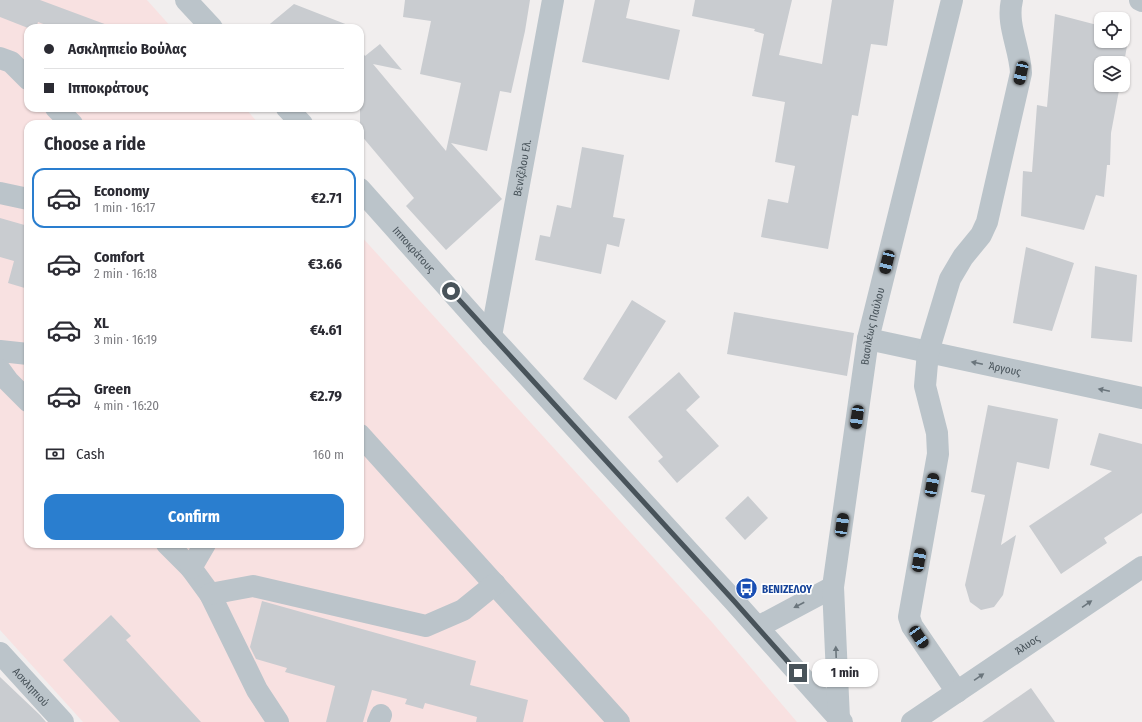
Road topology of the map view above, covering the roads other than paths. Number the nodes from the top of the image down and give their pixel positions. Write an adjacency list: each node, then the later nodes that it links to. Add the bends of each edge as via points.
1 (186, 0): 5 (street)
2 (553, 0): 15 (street, Βενιζέλου Ελ.)
3 (952, 0): 16 (street, Βασιλέως Παύλου)
4 (1012, 0): 18 (street, via 1010,19 1021,73 987,222 981,235 963,257 950,279)
5 (208, 24)
6 (0, 58): 7 (street, via 11,62)
7 (24, 75)
8 (60, 112): 10 (street)
9 (291, 112): 11 (street)
10 (68, 120)
11 (298, 120)
12 (0, 193): 14 (street)
13 (364, 193): 15 (street, Ιπποκράτους)
14 (24, 198)
15 (491, 336): 31 (street, Ιπποκράτους)
16 (868, 339): 18 (street, Άργους); 29 (street, Βασιλέως Παύλου)
17 (0, 351): 19 (street)
18 (928, 352): 22 (street, Άργους, one-way to 18); 33 (street, via 924,386 937,433 938,454 909,617 912,626)
19 (24, 354)
20 (0, 370): 21 (street)
21 (24, 397)
22 (1142, 398)
23 (364, 439): 28 (street)
24 (171, 548): 27 (street)
25 (203, 548): 27 (street)
26 (1142, 567): 33 (street, Άλυος, one-way to 26)
27 (191, 568): 30 (street)
28 (495, 584): 30 (street, via 463,610 426,626 253,586); 37 (street)
29 (833, 587): 31 (street, one-way to 31); 34 (street, Βασιλέως Παύλου, one-way to 29)
30 (210, 594): 36 (street, via 257,690)
31 (758, 627): 34 (street, Ιπποκράτους)
32 (0, 653): 35 (street, Ασκληπιού)
33 (957, 692): 38 (street, Άλυος)
34 (838, 721)
35 (62, 722)
36 (278, 722)
37 (619, 722)
38 (912, 722)

